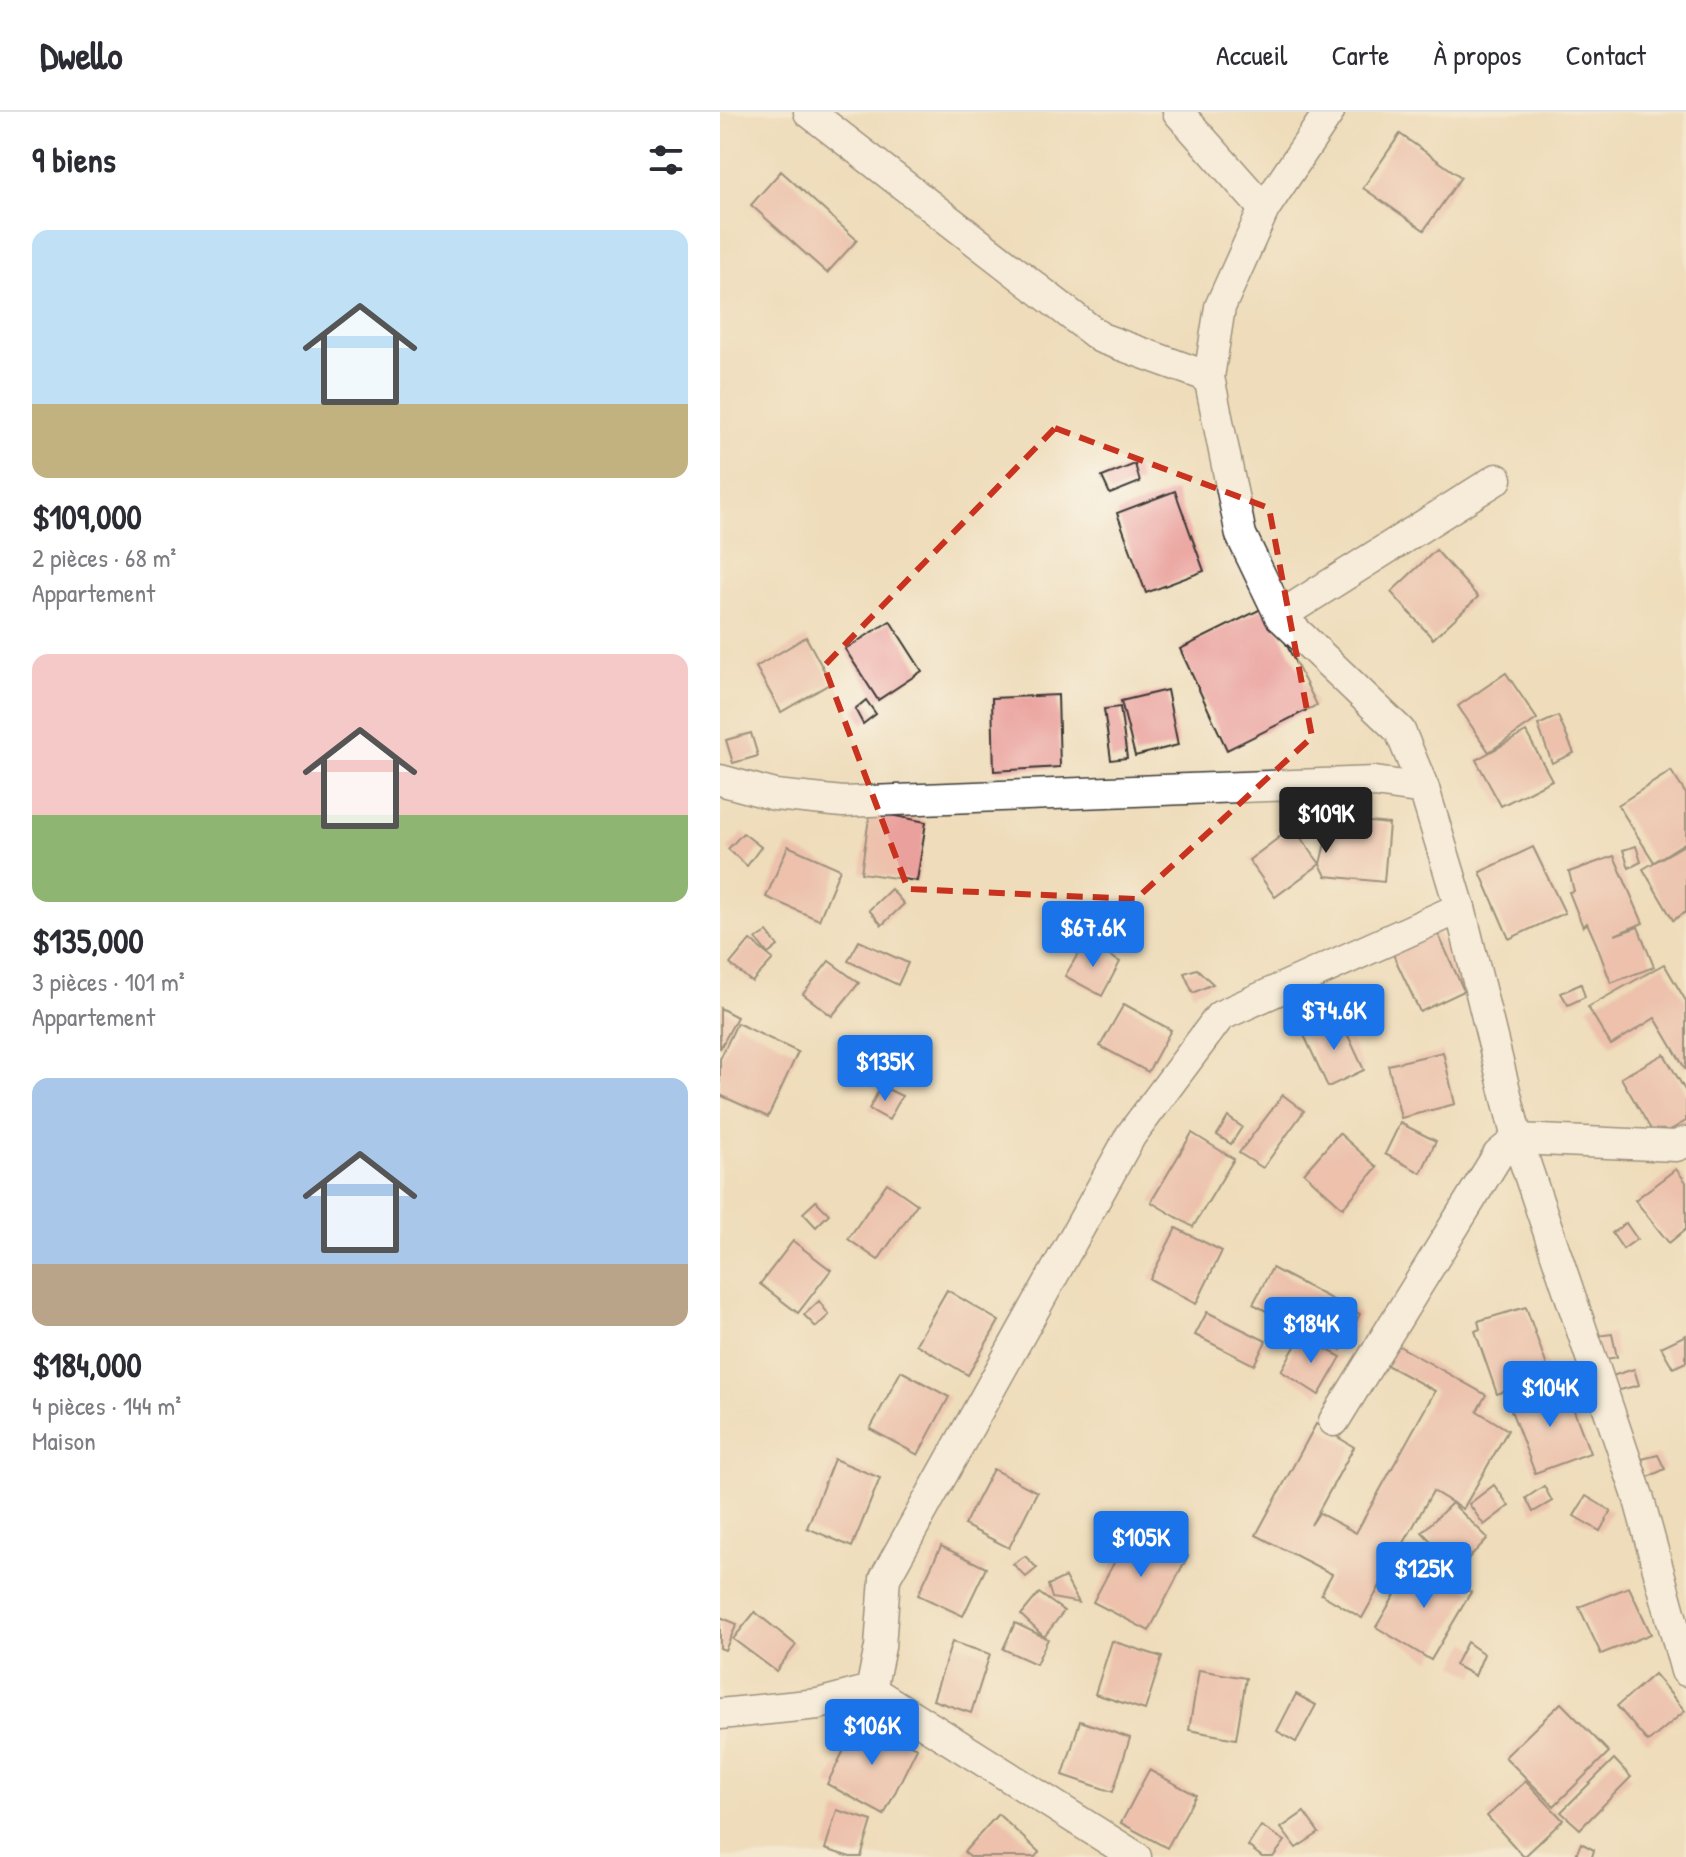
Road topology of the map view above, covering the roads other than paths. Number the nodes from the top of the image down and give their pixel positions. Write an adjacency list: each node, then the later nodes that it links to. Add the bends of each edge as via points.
1 (809, 112): 5 (street, via 1101,338)
2 (1178, 112): 4 (street)
3 (1329, 112): 4 (street)
4 (1264, 209): 5 (street, via 1220,307)
5 (1209, 377): 7 (street, via 1241,535)
6 (1497, 479): 7 (street)
7 (1280, 616): 9 (street, via 1400,731)
8 (720, 780): 9 (street, via 775,795 843,802 1375,782)
9 (1424, 789): 10 (street)
10 (1460, 908): 11 (street); 15 (street, via 1220,1016 1131,1135 885,1578)
11 (1517, 1139): 12 (street, via 1676,1146); 13 (street, via 1498,1155); 14 (street, via 1638,1496)
12 (1686, 1142)
13 (1334, 1421)
14 (1686, 1671)
15 (871, 1690): 16 (street, via 818,1704); 17 (street)
16 (720, 1714)
17 (1136, 1857)

